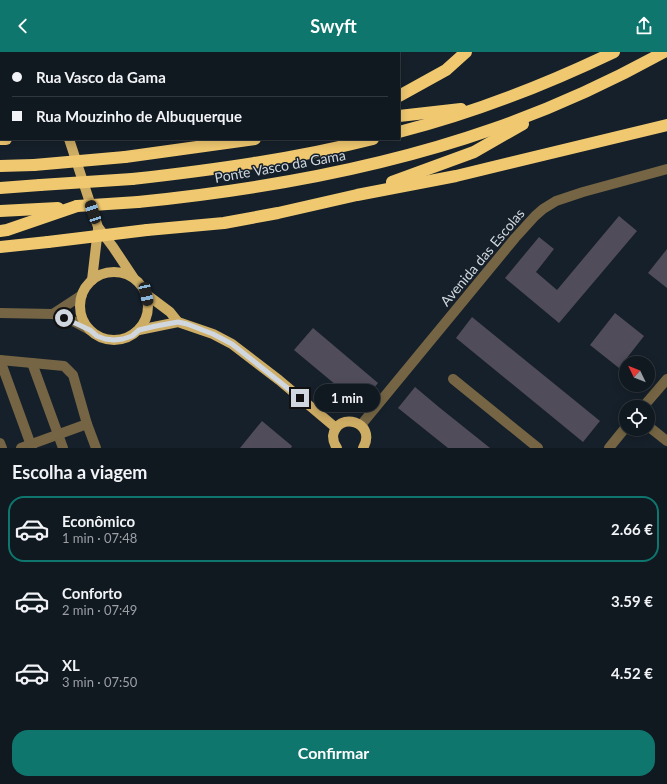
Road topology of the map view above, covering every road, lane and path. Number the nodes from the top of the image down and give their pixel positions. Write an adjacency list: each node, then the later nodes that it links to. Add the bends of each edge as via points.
1 (466, 52): 4 (highway, via 446,70)
2 (614, 52): 6 (highway)
3 (664, 52): 5 (highway, Ponte Vasco da Gama)
4 (400, 95)
5 (559, 104): 16 (highway, via 474,152); 18 (highway, Ponte Vasco da Gama, bridge, via 467,138 316,177 215,193 77,206)
6 (490, 105): 7 (highway); 9 (highway)
7 (400, 116)
8 (667, 125): 16 (highway, via 456,176)
9 (400, 132)
10 (69, 140): 19 (main road)
11 (248, 140): 13 (highway, bridge, via 125,158)
12 (369, 140): 15 (highway, Ponte Vasco da Gama, bridge, via 297,157 247,165 132,179)
13 (0, 166)
14 (667, 169): 37 (street, Avenida das Escolas, via 583,192 556,201 543,209 515,238)
15 (0, 188)
16 (358, 195): 21 (highway, bridge, via 224,222)
17 (0, 211): 18 (highway)
18 (41, 214): 20 (highway)
19 (98, 227): 22 (main road); 23 (main road)
20 (0, 231)
21 (0, 247)
22 (133, 278): 23 (main road, via 123,273 112,272); 24 (main road)
23 (92, 280): 25 (main road)
24 (146, 294): 28 (main road, via 170,312); 30 (main road, via 148,313)
25 (82, 295): 27 (street); 29 (main road, via 80,308 83,320)
26 (0, 313): 27 (street)
27 (53, 314): 29 (street)
28 (178, 322): 30 (main road); 38 (main road, via 213,334 232,344)
29 (90, 330): 30 (main road, via 97,336 114,340 132,336)
30 (139, 330)
31 (0, 360): 32 (street); 44 (street)
32 (32, 363): 36 (street, via 64,366 73,375); 40 (street)
33 (453, 379): 51 (street)
34 (667, 379): 35 (street)
35 (649, 400)
36 (87, 424): 40 (street); 48 (street)
37 (361, 425): 38 (main road, via 351,421); 50 (main road, via 367,437)
38 (336, 428): 49 (main road, via 333,440)
39 (655, 432): 42 (street)
40 (58, 435): 44 (street); 47 (street)
41 (619, 436): 52 (street)
42 (667, 441)
43 (0, 444): 45 (street)
44 (31, 446): 46 (street)
45 (2, 448)
46 (21, 448)
47 (63, 448)
48 (96, 448)
49 (337, 448)
50 (363, 448)
51 (538, 448)
52 (609, 448)

